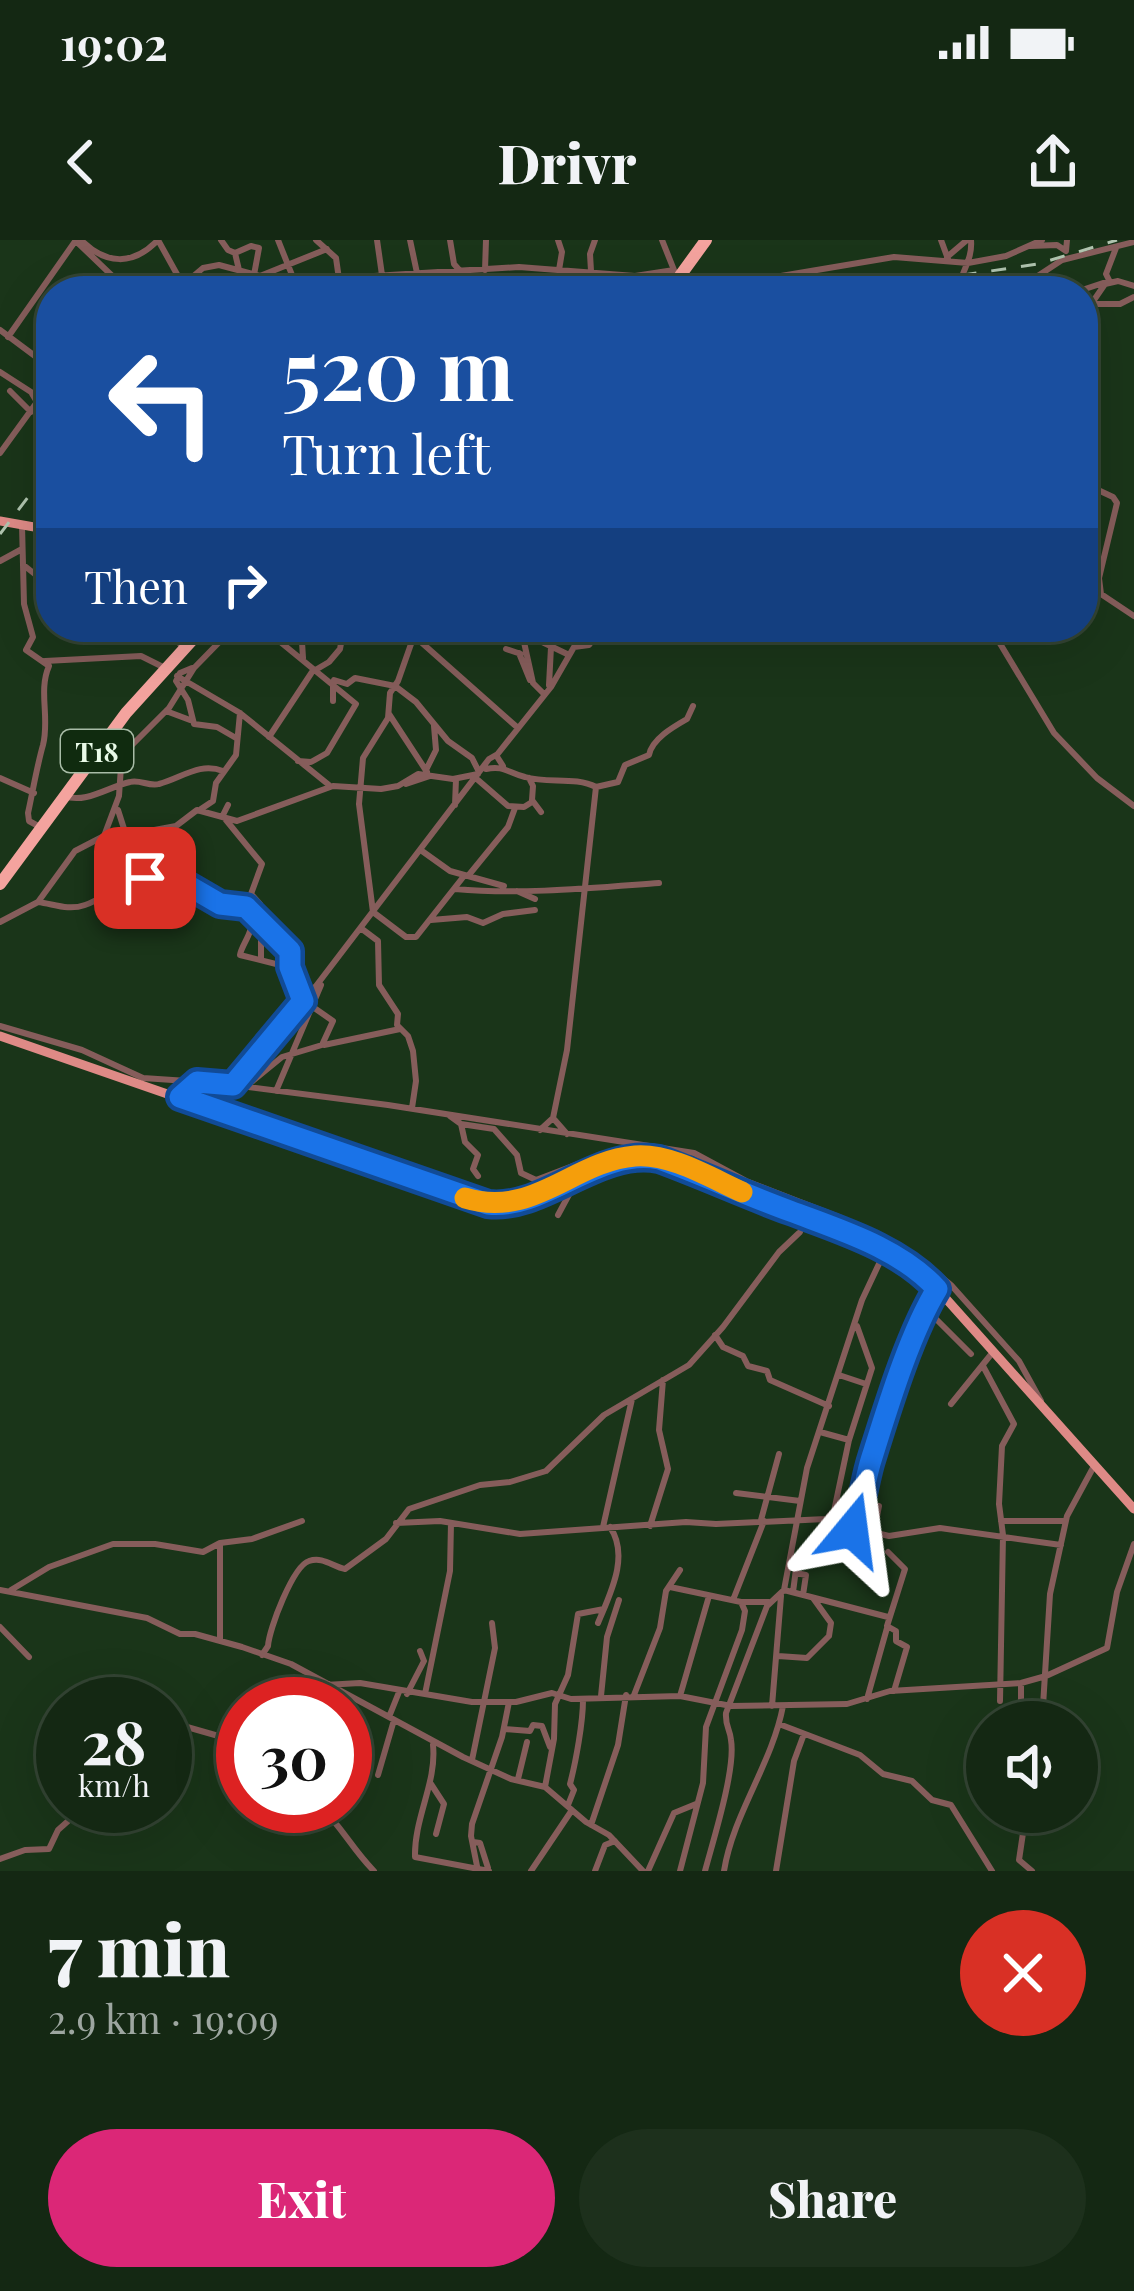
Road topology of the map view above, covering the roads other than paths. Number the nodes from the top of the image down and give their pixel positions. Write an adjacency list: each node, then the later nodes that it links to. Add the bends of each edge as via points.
1 (77, 240): 2 (street, via 108,261); 34 (street); 35 (street)
2 (158, 240): 36 (street)
3 (221, 240): 22 (street)
4 (278, 240): 25 (street)
5 (316, 240): 21 (street)
6 (410, 240): 30 (street)
7 (450, 240): 29 (street)
8 (486, 240): 26 (street)
9 (562, 240): 27 (street)
10 (595, 240): 31 (street)
11 (664, 240): 42 (street)
12 (706, 240): 43 (highway)
13 (940, 240): 23 (street)
14 (969, 240): 23 (street); 24 (street)
15 (1042, 240): 19 (street)
16 (1067, 240): 19 (street, via 1066,251)
17 (1134, 242): 20 (street)
18 (378, 243): 33 (street)
19 (1028, 247): 24 (street)
20 (1116, 248): 48 (street, via 1062,260); 49 (street)
21 (327, 249): 25 (street); 39 (street)
22 (236, 253): 28 (street); 32 (street, via 259,248)
23 (949, 260): 24 (street); 45 (street, via 894,257)
24 (970, 263): 47 (street)
25 (289, 265): 32 (street); 38 (street)
26 (485, 270): 27 (street); 29 (street)
27 (562, 271): 31 (street)
28 (240, 272): 32 (street); 37 (street, via 217,265)
29 (461, 272): 30 (street)
30 (417, 273): 33 (street)
31 (591, 273): 41 (street)
32 (252, 274)
33 (382, 275): 40 (street)
34 (50, 276)
35 (113, 276)
36 (177, 276)
37 (193, 276)
38 (293, 276)
39 (339, 276)
40 (371, 276)
41 (635, 276)
42 (674, 276)
43 (678, 276)
44 (696, 276): 46 (street)
45 (781, 276)
46 (781, 276)
47 (963, 276)
48 (1038, 276)
49 (1109, 281): 50 (street); 51 (street); 53 (street)
50 (1098, 285)
51 (1134, 286)
52 (36, 294): 57 (street)
53 (1098, 295)
54 (1134, 297): 55 (street)
55 (1098, 305)
56 (0, 330): 57 (street)
57 (8, 337): 58 (street)
58 (36, 357)
59 (0, 372): 61 (street)
60 (10, 391): 63 (street)
61 (36, 398)
62 (36, 404): 63 (street)
63 (31, 412): 64 (street)
64 (0, 453)
65 (1098, 490): 74 (street, via 1117,503)
66 (0, 521): 67 (main road)
67 (22, 524): 68 (main road); 69 (street)
68 (36, 527)
69 (22, 549): 70 (street); 71 (street)
70 (0, 561)
71 (24, 566): 72 (street); 96 (street, via 33,638 26,652)
72 (36, 575)
73 (1098, 593): 74 (street)
74 (1101, 594): 75 (street)
75 (1134, 616)
76 (179, 642): 90 (street)
77 (189, 642): 90 (highway, T18)
78 (219, 642): 97 (street)
79 (282, 642): 95 (street)
80 (302, 642): 95 (street)
81 (340, 642): 98 (street, via 336,655)
82 (411, 642): 103 (street)
83 (427, 642): 115 (street)
84 (525, 642): 94 (street)
85 (541, 642): 89 (street)
86 (576, 642): 92 (street)
87 (589, 642): 92 (street)
88 (999, 642): 140 (street, via 1054,733)
89 (551, 647): 92 (street); 105 (street, via 552,680)
90 (183, 648): 99 (highway, T18)
91 (506, 650): 93 (street)
92 (571, 651): 111 (street)
93 (519, 653): 94 (street); 102 (street)
94 (530, 656): 102 (street)
95 (303, 658): 98 (street)
96 (44, 661): 99 (street, via 141,656); 134 (street)
97 (194, 668): 99 (street); 100 (street)
98 (316, 668): 101 (street); 117 (street)
99 (171, 672): 100 (street); 104 (street); 118 (highway, T18)
100 (188, 679): 104 (street); 109 (street)
101 (332, 681): 103 (street); 106 (street); 121 (street, via 356,707 327,753)
102 (533, 682): 105 (street)
103 (395, 686): 110 (street); 114 (street)
104 (180, 690): 108 (street); 112 (street)
105 (543, 693): 111 (street)
106 (333, 701)
107 (693, 706): 132 (street, via 649,754 625,765 621,781)
108 (166, 711): 112 (street); 119 (street)
109 (240, 713): 113 (street); 116 (street)
110 (389, 714): 125 (street); 131 (street, via 366,749)
111 (527, 716): 115 (street)
112 (194, 722): 116 (street)
113 (250, 722): 116 (street); 117 (street)
114 (433, 723): 124 (street); 125 (street)
115 (518, 728): 120 (street)
116 (235, 734): 123 (street, via 236,755)
117 (268, 736): 121 (street)
118 (100, 747): 119 (street); 135 (highway, T18)
119 (122, 752): 129 (street)
120 (496, 755): 122 (street); 124 (street)
121 (298, 761): 130 (street)
122 (503, 766): 124 (street); 128 (street)
123 (223, 771): 129 (street, via 188,770 156,785); 142 (street, via 213,801)
124 (479, 772): 127 (street); 138 (street); 141 (street)
125 (429, 774): 127 (street); 131 (street)
126 (0, 778): 134 (street)
127 (456, 778): 138 (street)
128 (533, 779): 132 (street); 133 (street); 136 (street)
129 (121, 786): 135 (street, via 80,800); 139 (street)
130 (333, 786): 131 (street); 144 (street, via 237,821)
131 (361, 787): 162 (street)
132 (596, 787): 151 (street)
133 (551, 790)
134 (34, 793): 145 (street, via 28,817)
135 (64, 796): 145 (highway, T18)
136 (532, 802): 141 (street); 143 (street)
137 (228, 805): 144 (street)
138 (455, 805): 148 (street)
139 (117, 806): 146 (street); 147 (street)
140 (1134, 806)
141 (515, 808): 149 (street)
142 (197, 810): 144 (street); 146 (street, via 176,826)
143 (541, 812)
144 (224, 818): 166 (street, via 262,864 251,894)
145 (41, 828): 152 (highway, T18)
146 (126, 835): 147 (street)
147 (95, 841): 160 (street, via 75,851)
148 (422, 851): 149 (street); 162 (street)
149 (466, 876): 150 (street); 155 (street)
150 (482, 878): 156 (street); 158 (street)
151 (585, 878): 154 (street); 157 (street)
152 (0, 884)
153 (659, 884): 157 (street)
154 (571, 888): 157 (street); 158 (street)
155 (454, 889): 156 (street); 164 (street)
156 (491, 889): 158 (street)
157 (585, 889): 184 (street)
158 (514, 890): 159 (street)
159 (535, 899)
160 (38, 902): 163 (street, via 77,907 150,877); 165 (street)
161 (535, 910): 164 (street, via 481,923)
162 (373, 911): 164 (street, via 406,937); 167 (street)
163 (252, 913): 166 (street); 168 (street, via 250,940 239,952)
164 (431, 920)
165 (0, 922)
166 (265, 926): 168 (street); 169 (street, via 290,951)
167 (362, 929): 170 (street); 172 (street, via 378,940 379,985)
168 (261, 958): 169 (street)
169 (290, 967): 170 (street)
170 (306, 1005): 174 (street, via 333,1022); 175 (street); 179 (street)
171 (0, 1025): 178 (street, via 143,1078)
172 (400, 1029): 174 (street); 182 (street, via 413,1051)
173 (0, 1036): 181 (main road)
174 (322, 1045): 175 (street)
175 (292, 1053): 176 (street); 177 (street)
176 (267, 1073): 177 (street); 179 (street)
177 (280, 1081): 180 (street)
178 (197, 1082): 179 (street); 181 (street)
179 (237, 1085): 180 (street)
180 (275, 1091): 182 (street)
181 (180, 1097): 189 (main road, via 488,1204)
182 (412, 1108): 183 (street)
183 (447, 1113): 185 (street); 186 (street)
184 (553, 1118): 186 (street); 187 (street)
185 (461, 1124): 188 (street, via 492,1128 514,1151 521,1173 536,1180); 190 (street, via 478,1155)
186 (540, 1130): 187 (street)
187 (567, 1134): 188 (street)
188 (629, 1145): 202 (street, via 694,1154 910,1254 951,1285)
189 (639, 1156): 191 (street, via 629,1168 572,1189); 192 (main road)
190 (478, 1176)
191 (558, 1215)
192 (806, 1216): 193 (main road); 197 (street)
193 (885, 1251): 194 (main road); 196 (street)
194 (937, 1289): 195 (street); 198 (main road)
195 (925, 1308): 199 (street); 229 (street)
196 (856, 1322): 203 (street); 205 (street, via 872,1366)
197 (715, 1335): 204 (street); 209 (street, via 770,1380)
198 (993, 1352): 200 (main road); 201 (street)
199 (971, 1354)
200 (1004, 1363): 202 (street); 207 (main road)
201 (983, 1366): 208 (street); 222 (street, via 1014,1421 1002,1446)
202 (1025, 1370): 207 (street)
203 (839, 1375): 205 (street); 209 (street)
204 (664, 1380): 206 (street); 227 (street, via 659,1430 668,1469)
205 (866, 1384): 211 (street)
206 (632, 1399): 224 (street, via 598,1419 548,1469 412,1507); 228 (street)
207 (1042, 1403): 213 (main road)
208 (951, 1404)
209 (829, 1406): 210 (street)
210 (820, 1432): 211 (street); 216 (street)
211 (849, 1440): 219 (street, via 834,1511)
212 (778, 1454): 215 (street)
213 (1094, 1466): 218 (main road); 223 (street)
214 (736, 1493): 215 (street)
215 (768, 1496): 216 (street); 221 (street)
216 (800, 1501): 225 (street)
217 (879, 1506): 230 (street)
218 (1134, 1509)
219 (822, 1519): 225 (street); 229 (street)
220 (302, 1521): 232 (street)
221 (762, 1521): 225 (street); 227 (street); 247 (street)
222 (1001, 1521): 223 (street); 231 (street)
223 (1065, 1521): 234 (street)
224 (396, 1522): 226 (street); 257 (street, via 345,1570 323,1560 301,1564)
225 (798, 1522): 236 (street)
226 (451, 1523): 228 (street, via 503,1534); 267 (street, via 450,1571)
227 (650, 1526): 228 (street)
228 (606, 1527): 249 (street, via 616,1535 620,1561)
229 (852, 1530): 230 (street)
230 (874, 1533): 231 (street, via 940,1528)
231 (1003, 1535): 234 (street); 263 (street)
232 (220, 1543): 242 (street, via 203,1552 119,1543); 255 (street)
233 (1134, 1544): 260 (street, via 1111,1645)
234 (1061, 1545): 260 (street, via 1046,1617)
235 (888, 1552): 250 (street, via 905,1572)
236 (793, 1555): 238 (street); 243 (street)
237 (680, 1570): 240 (street)
238 (796, 1573): 243 (street); 245 (street, via 806,1575)
239 (819, 1582): 245 (street)
240 (669, 1587): 244 (street); 269 (street)
241 (0, 1590): 242 (street)
242 (10, 1590): 255 (street)
243 (786, 1593): 245 (street); 248 (street); 258 (street)
244 (709, 1596): 247 (street); 271 (street)
245 (809, 1596): 250 (street); 258 (street, via 831,1624 829,1636 806,1658)
246 (619, 1600): 270 (street)
247 (737, 1601): 248 (street); 279 (street, via 745,1611 742,1630)
248 (772, 1603): 281 (street)
249 (604, 1609): 252 (street); 268 (street, via 578,1615)
250 (888, 1617): 254 (street)
251 (492, 1623): 277 (street)
252 (598, 1623)
253 (0, 1627): 259 (street)
254 (887, 1628): 265 (street, via 907,1647); 273 (street)
255 (220, 1641): 257 (street)
256 (420, 1651): 266 (street, via 424,1661)
257 (262, 1655): 261 (street)
258 (778, 1656): 282 (street)
259 (29, 1657)
260 (1046, 1676): 262 (street); 276 (street)
261 (312, 1677)
262 (1022, 1683): 263 (street); 274 (street)
263 (1002, 1684): 265 (street); 275 (street)
264 (372, 1686): 266 (street)
265 (894, 1691): 273 (street)
266 (403, 1693): 267 (street); 284 (street)
267 (424, 1694): 277 (street)
268 (560, 1695): 272 (street); 278 (street); 290 (street)
269 (630, 1695): 270 (street); 271 (street); 299 (street)
270 (601, 1696): 272 (street)
271 (680, 1696): 279 (street)
272 (583, 1699): 298 (street)
273 (867, 1700): 280 (street)
274 (1021, 1700)
275 (1000, 1701)
276 (1044, 1701)
277 (485, 1702): 278 (street); 291 (street)
278 (509, 1702): 286 (street)
279 (716, 1703): 281 (street); 297 (street)
280 (783, 1705): 282 (street); 285 (street)
281 (731, 1706): 282 (street); 314 (street, via 725,1793)
282 (772, 1706)
283 (372, 1711): 284 (street)
284 (391, 1719): 288 (street); 293 (street)
285 (779, 1724): 287 (street); 315 (street)
286 (505, 1729): 290 (street, via 542,1726); 292 (street)
287 (803, 1734): 316 (street); 317 (street, via 951,1805)
288 (432, 1742): 291 (street); 295 (street)
289 (527, 1742): 294 (street)
290 (552, 1750): 296 (street)
291 (472, 1761): 292 (street)
292 (490, 1768): 294 (street); 305 (street)
293 (378, 1775)
294 (518, 1780): 296 (street)
295 (430, 1783): 303 (street, via 444,1804); 307 (street, via 415,1857)
296 (545, 1787): 298 (street)
297 (696, 1804): 312 (street, via 674,1813); 313 (street)
298 (570, 1808): 299 (street); 310 (street)
299 (591, 1825): 304 (street)
300 (58, 1833): 306 (street, via 48,1850)
301 (344, 1833): 308 (street)
302 (1023, 1833): 318 (street, via 1019,1860)
303 (436, 1834)
304 (615, 1841): 311 (street, via 605,1845); 312 (street)
305 (473, 1842): 307 (street); 309 (street, via 480,1842)
306 (0, 1859)
307 (478, 1867): 309 (street)
308 (374, 1871)
309 (490, 1871)
310 (531, 1871)
311 (596, 1871)
312 (645, 1871)
313 (680, 1871)
314 (705, 1871)
315 (724, 1871)
316 (776, 1871)
317 (992, 1871)
318 (1032, 1871)

